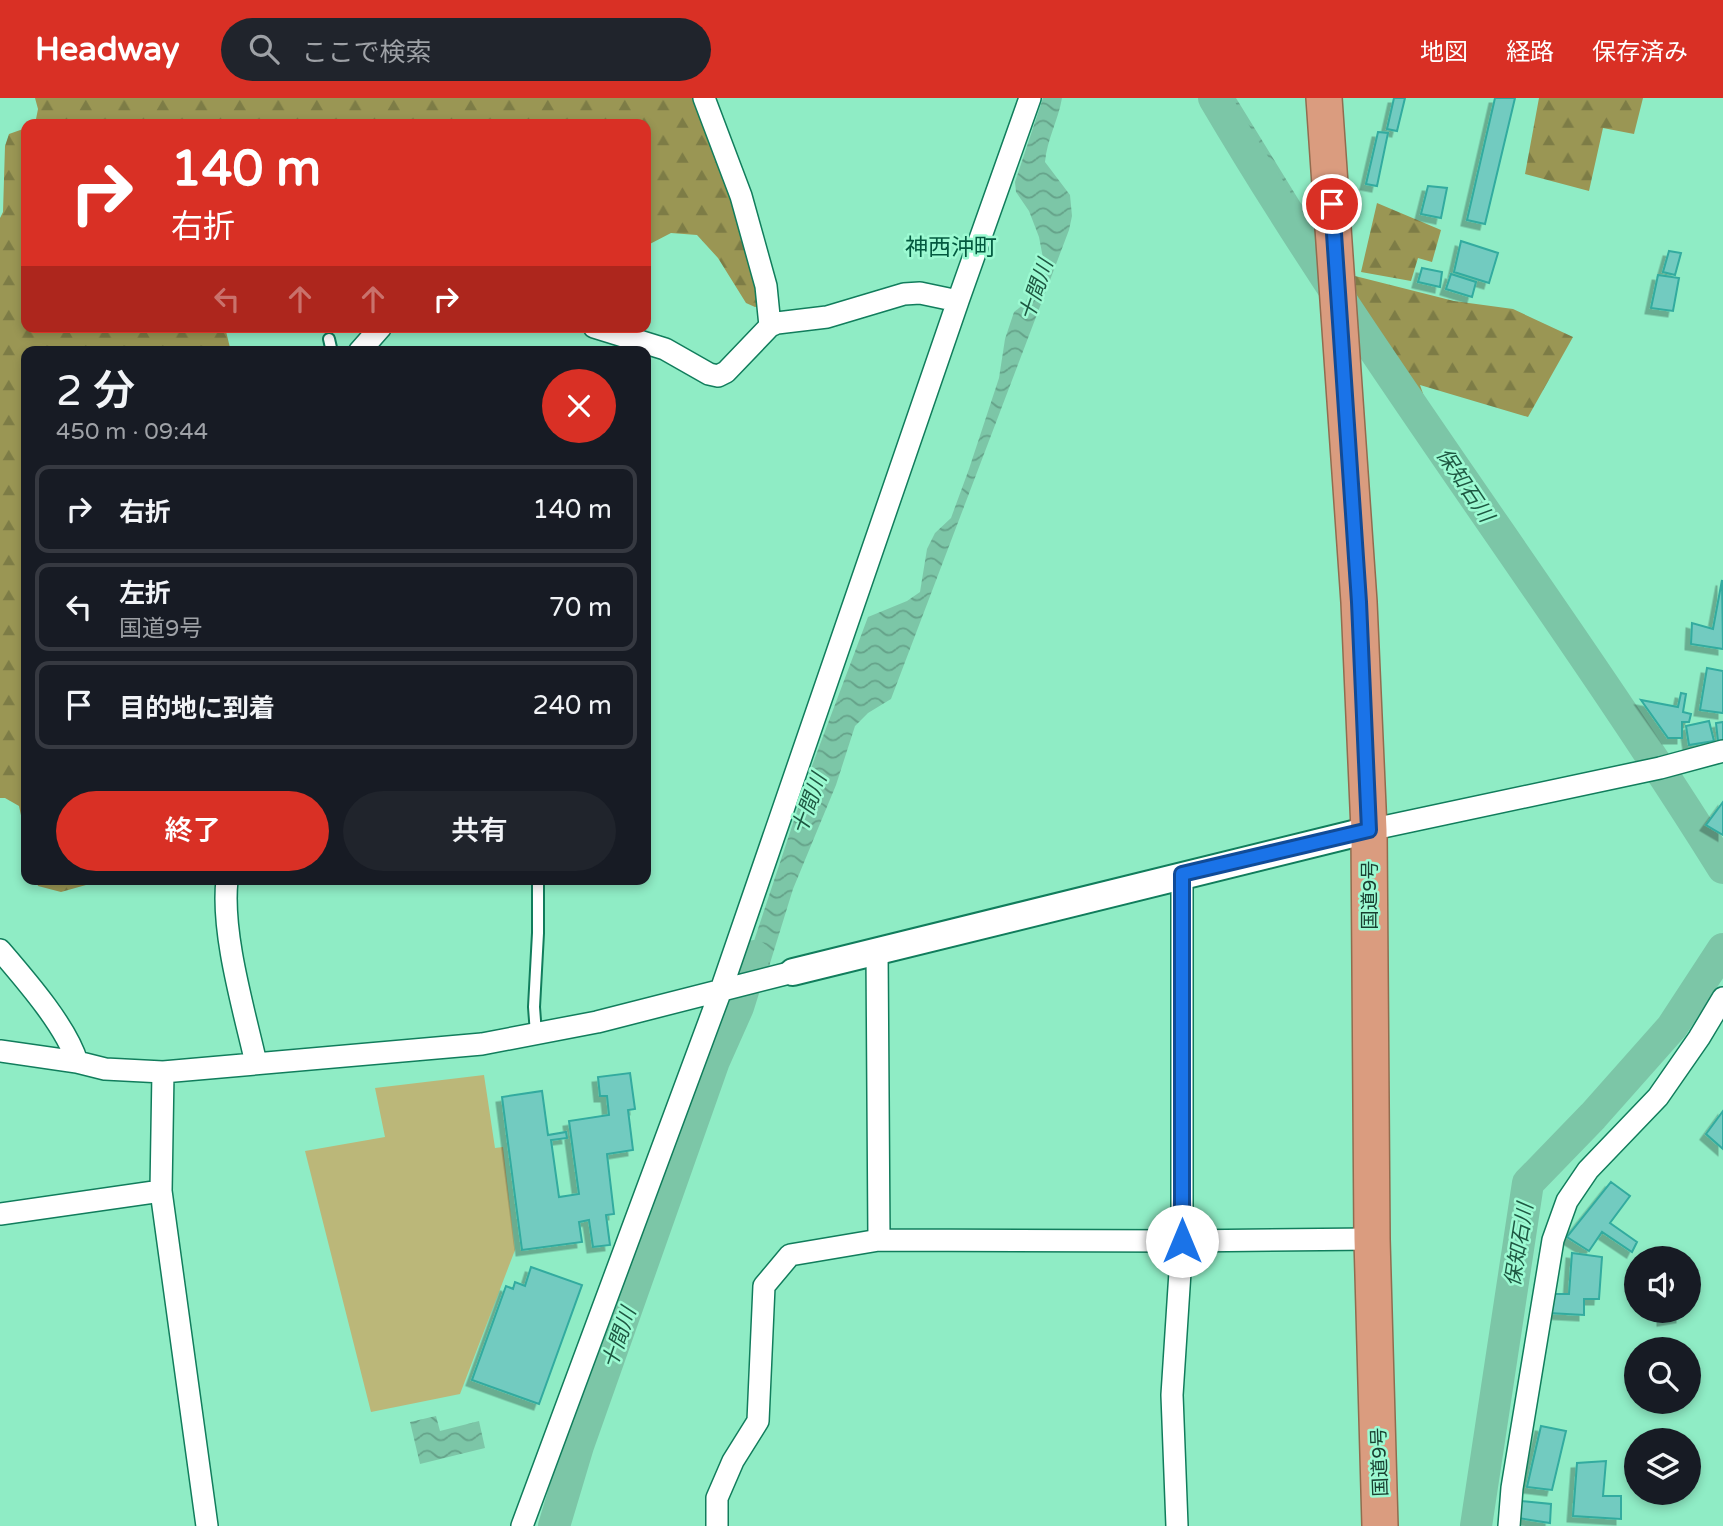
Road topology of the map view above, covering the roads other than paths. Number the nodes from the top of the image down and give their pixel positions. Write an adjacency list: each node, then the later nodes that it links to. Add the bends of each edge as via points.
1 (704, 98): 5 (street, via 741,196 766,286)
2 (1030, 98): 4 (street)
3 (1324, 98): 12 (highway, 国道9号, via 1359,602)
4 (958, 301): 5 (street, via 904,294 827,317); 19 (street)
5 (770, 326): 10 (street, via 718,376 664,349)
6 (609, 333): 9 (street)
7 (329, 339): 8 (lane)
8 (331, 346)
9 (640, 346)
10 (651, 347)
11 (1723, 751): 12 (street)
12 (1369, 830): 13 (street); 28 (highway, 国道9号)
13 (1182, 874): 17 (street); 30 (street)
14 (227, 885): 24 (street, via 225,909)
15 (538, 885): 21 (lane)
16 (0, 950): 23 (street, via 30,984)
17 (877, 950): 18 (street); 29 (street)
18 (793, 972): 19 (street)
19 (725, 988): 21 (street); 32 (street)
20 (1723, 998): 36 (street, via 1658,1097 1587,1170 1567,1200 1553,1240)
21 (536, 1034): 24 (street, via 482,1044)
22 (0, 1051): 23 (street)
23 (77, 1062): 25 (street, via 105,1069)
24 (256, 1062): 25 (street)
25 (163, 1072): 26 (street)
26 (161, 1191): 27 (street); 31 (street)
27 (0, 1213)
28 (1372, 1239): 30 (street); 35 (highway, 国道9号)
29 (879, 1240): 30 (street); 33 (street, via 790,1255 764,1286 758,1421 717,1498)
30 (1182, 1241): 34 (street, via 1172,1395)
31 (207, 1526)
32 (522, 1526)
33 (716, 1526)
34 (1177, 1526)
35 (1380, 1526)
36 (1509, 1526)

